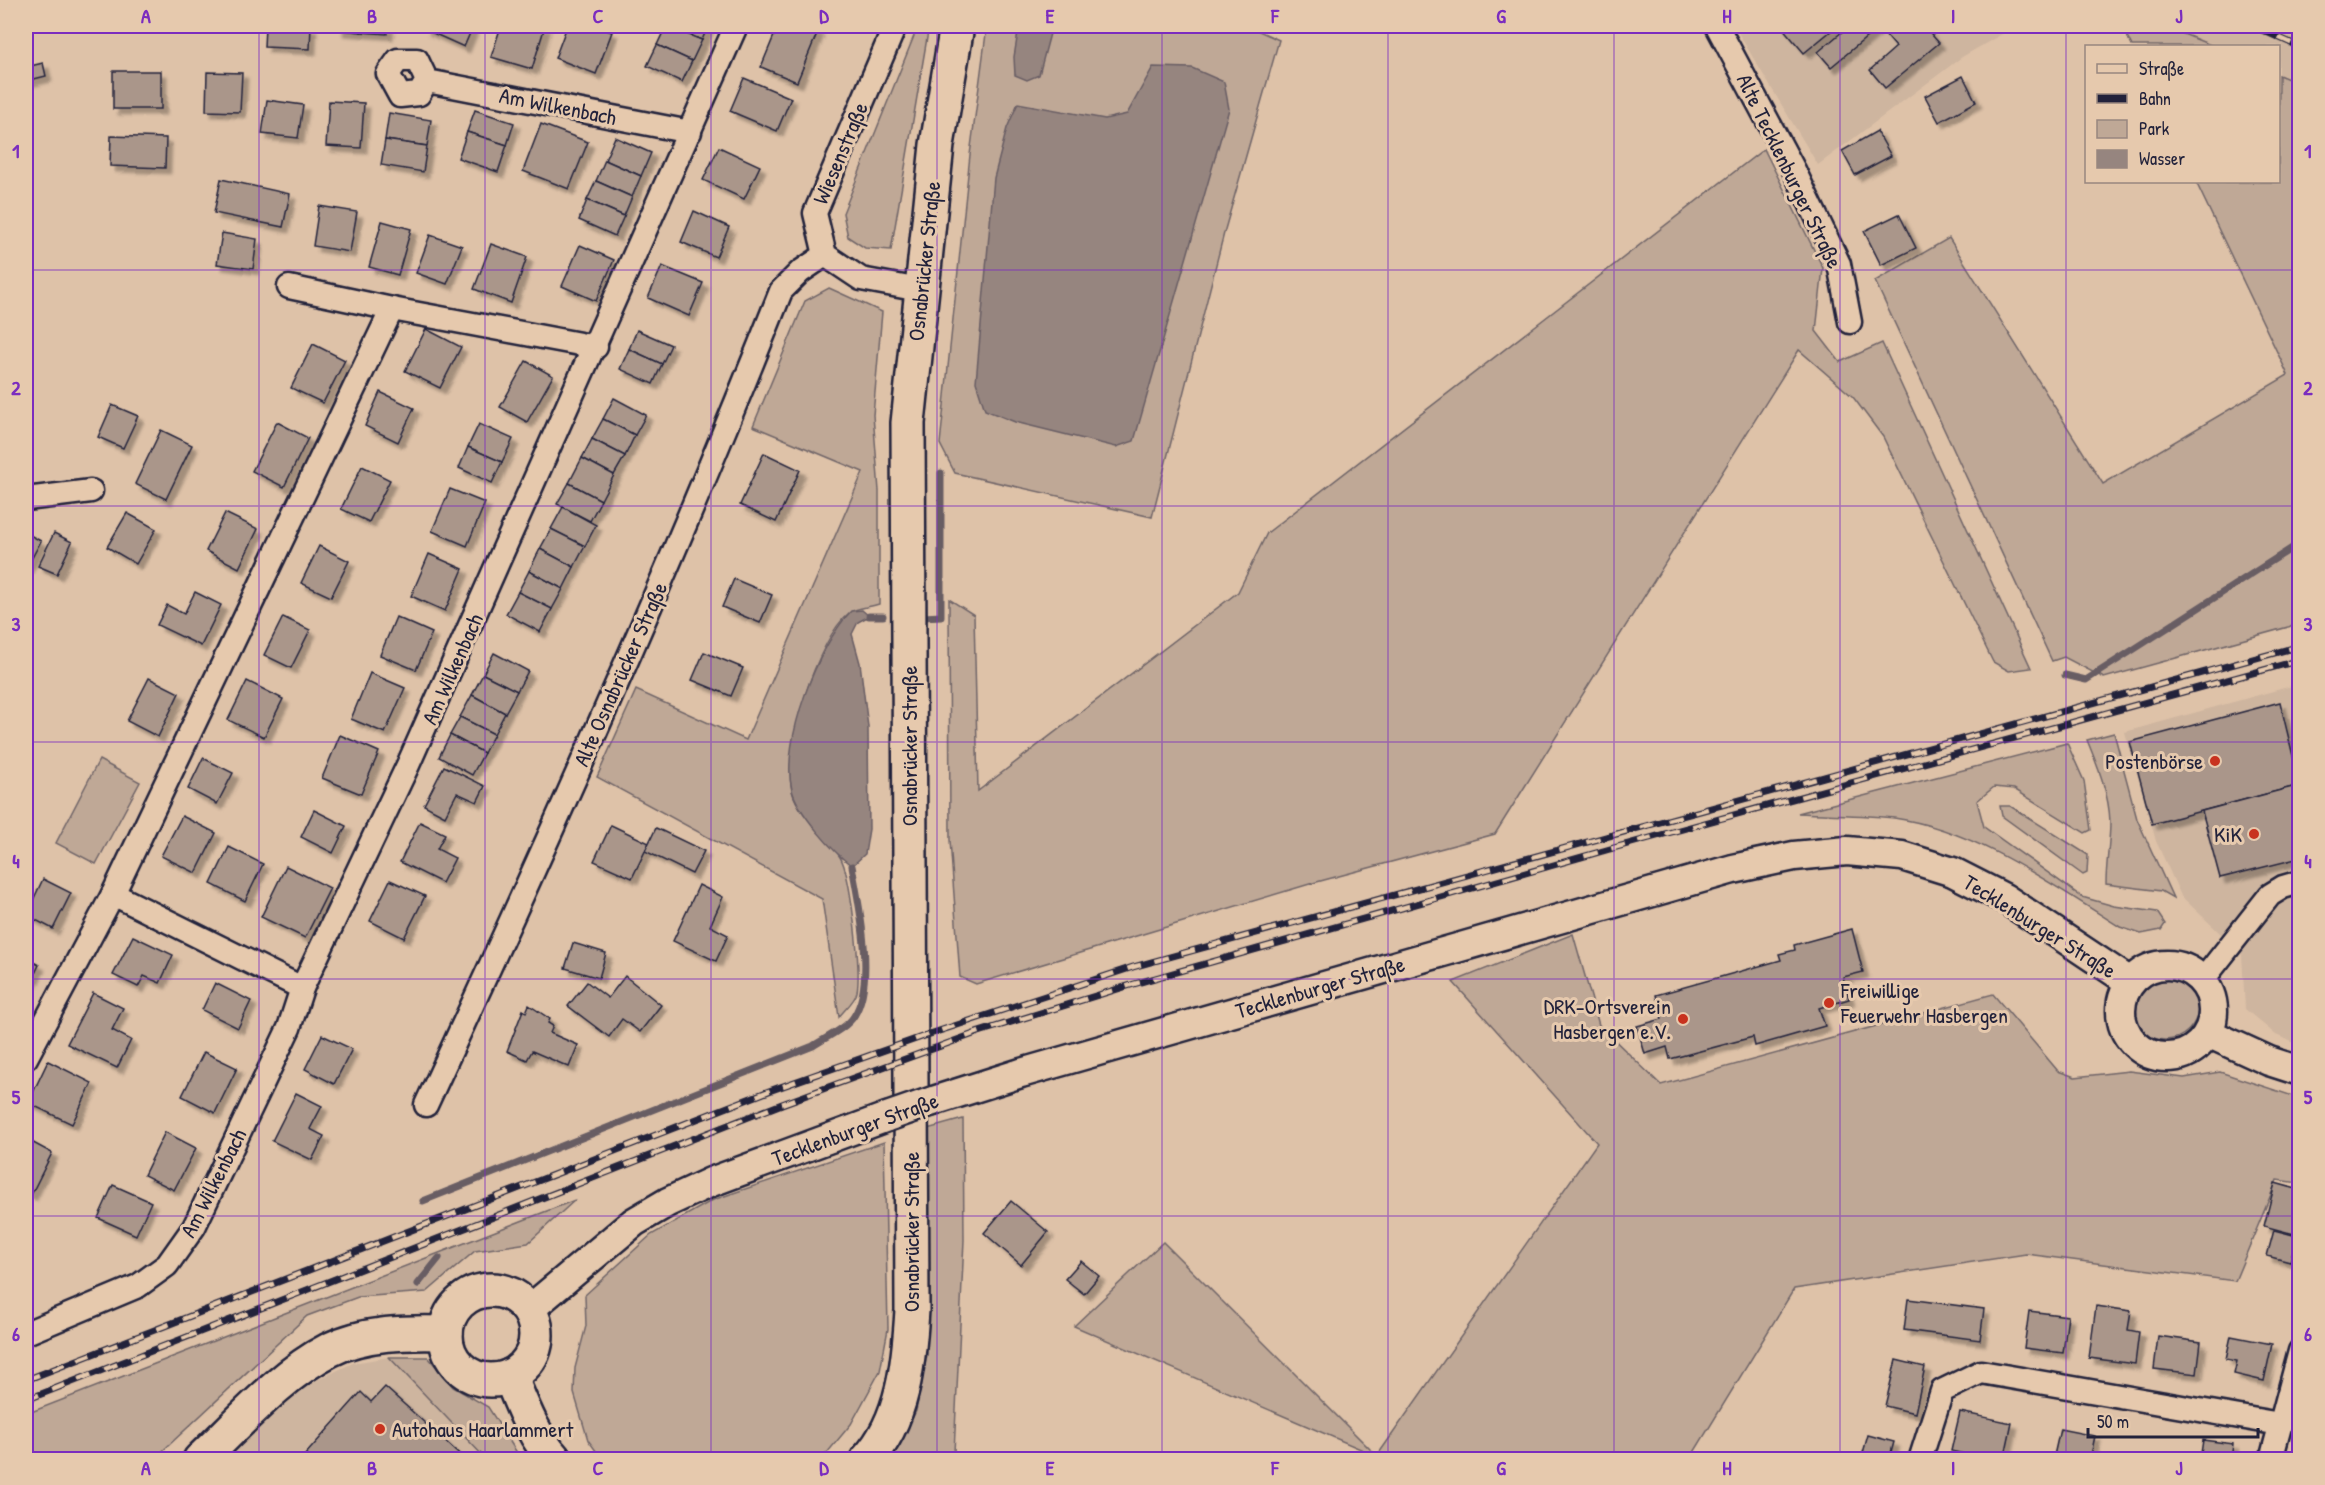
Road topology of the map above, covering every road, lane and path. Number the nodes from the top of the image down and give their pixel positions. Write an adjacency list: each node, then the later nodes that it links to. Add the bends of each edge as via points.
1 (736, 26): 6 (street, Am Wilkenbach)
2 (895, 26): 7 (street, Wiesenstraße, via 815,213)
3 (957, 26): 9 (main road, Osnabrücker Straße, via 937,145)
4 (1717, 26): 11 (street, Alte Tecklenburger Straße, via 1839,264)
5 (427, 81): 6 (street, Am Wilkenbach)
6 (690, 132): 12 (street, Am Wilkenbach)
7 (825, 255): 9 (street, via 861,279); 23 (street, Alte Osnabrücker Straße, via 800,272 782,291 712,464 532,876)
8 (289, 287): 10 (street)
9 (920, 290): 32 (main road, Osnabrücker Straße, via 908,423 911,1321 909,1362 897,1409)
10 (392, 309): 12 (street); 16 (street)
11 (1850, 322)
12 (596, 347): 19 (street, Am Wilkenbach, via 408,765)
13 (91, 491): 14 (street)
14 (26, 499)
15 (2300, 882): 17 (street, via 2270,895)
16 (113, 894): 19 (street); 21 (street)
17 (2202, 981): 18 (street, via 2186,968 2171,964 2142,972); 20 (street, via 2213,1003)
18 (2130, 982): 20 (street, via 2120,1010 2122,1025 2140,1049 2162,1056 2185,1053); 24 (street, Tecklenburger Straße, bridge, via 2004,898 1953,872 1902,856 1858,852 1794,856 1659,890 1021,1073 887,1117 711,1182 668,1202 634,1222)
19 (302, 988): 25 (street, Am Wilkenbach, via 289,1028 194,1227 167,1265 138,1286)
20 (2208, 1033): 22 (street)
21 (26, 1058)
22 (2300, 1071)
23 (426, 1105)
24 (530, 1309): 26 (main road, via 505,1291 475,1292 453,1309); 28 (main road, via 537,1329 536,1343 525,1365)
25 (26, 1333)
26 (446, 1333): 28 (main road, via 450,1352 462,1370 485,1380); 30 (main road, via 405,1332 330,1349 297,1370)
27 (2300, 1351): 29 (street)
28 (510, 1376): 31 (main road, via 544,1448)
29 (2280, 1424): 33 (street, via 1981,1372 1942,1391); 34 (street)
30 (200, 1460)
31 (555, 1460)
32 (867, 1460)
33 (1920, 1460)
34 (2271, 1460)

